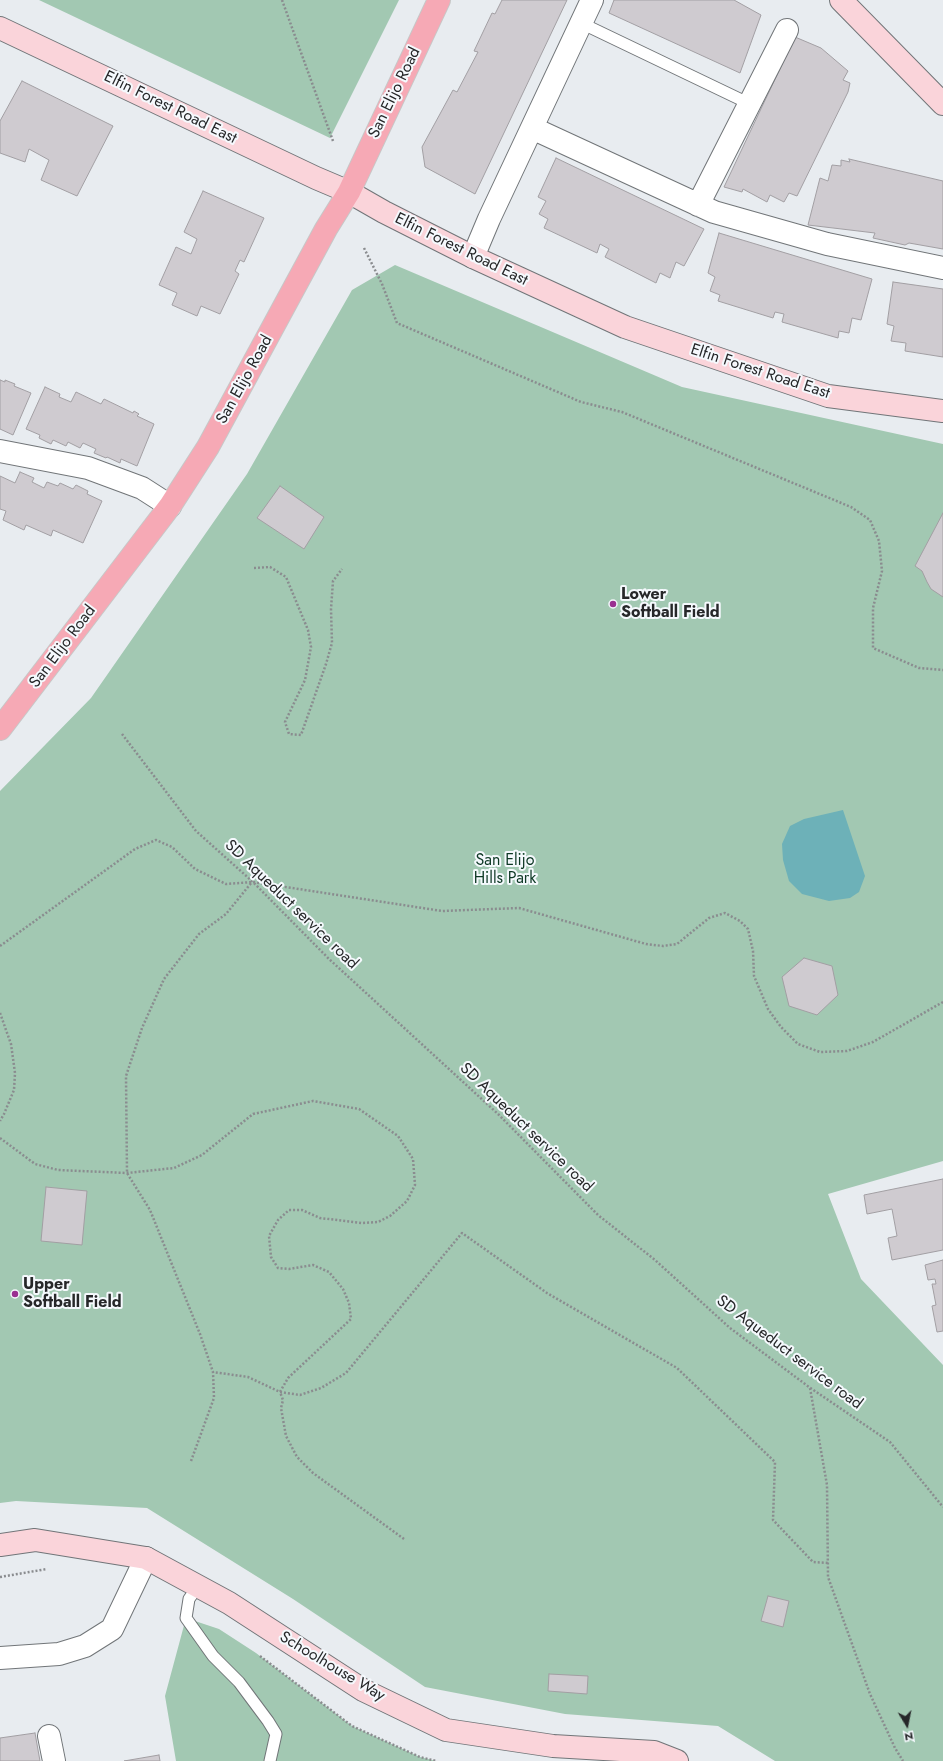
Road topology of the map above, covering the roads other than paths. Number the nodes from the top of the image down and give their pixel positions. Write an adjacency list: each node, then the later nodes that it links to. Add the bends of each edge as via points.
1 (439, 0): 10 (main road, San Elijo Road)
2 (592, 0): 4 (street)
3 (841, 0): 8 (street)
4 (581, 23): 7 (lane); 9 (street)
5 (0, 28): 10 (street, Elfin Forest Road East)
6 (787, 30): 7 (street)
7 (750, 104): 11 (street)
8 (943, 104)
9 (532, 128): 11 (street); 12 (street)
10 (349, 192): 12 (street, Elfin Forest Road East); 16 (main road, San Elijo Road, via 326,229 208,447)
11 (698, 205): 13 (street, via 714,212 826,244)
12 (473, 257): 14 (street, Elfin Forest Road East, via 625,327 828,396)
13 (943, 268)
14 (943, 411)
15 (0, 451): 16 (street, via 88,468 142,488)
16 (170, 506): 17 (main road, San Elijo Road)
17 (0, 729)
18 (0, 1545): 19 (street, Schoolhouse Way, via 35,1540)
19 (146, 1558): 20 (street, Schoolhouse Way); 21 (street, via 112,1629 85,1646 59,1654)
20 (198, 1586): 24 (lane, via 189,1599 186,1618 213,1656 239,1682 276,1734); 25 (street, Schoolhouse Way, via 229,1603 363,1690 446,1730 553,1746 654,1752)
21 (0, 1658)
22 (49, 1736): 23 (street)
23 (54, 1761)
24 (270, 1761)
25 (677, 1761)

